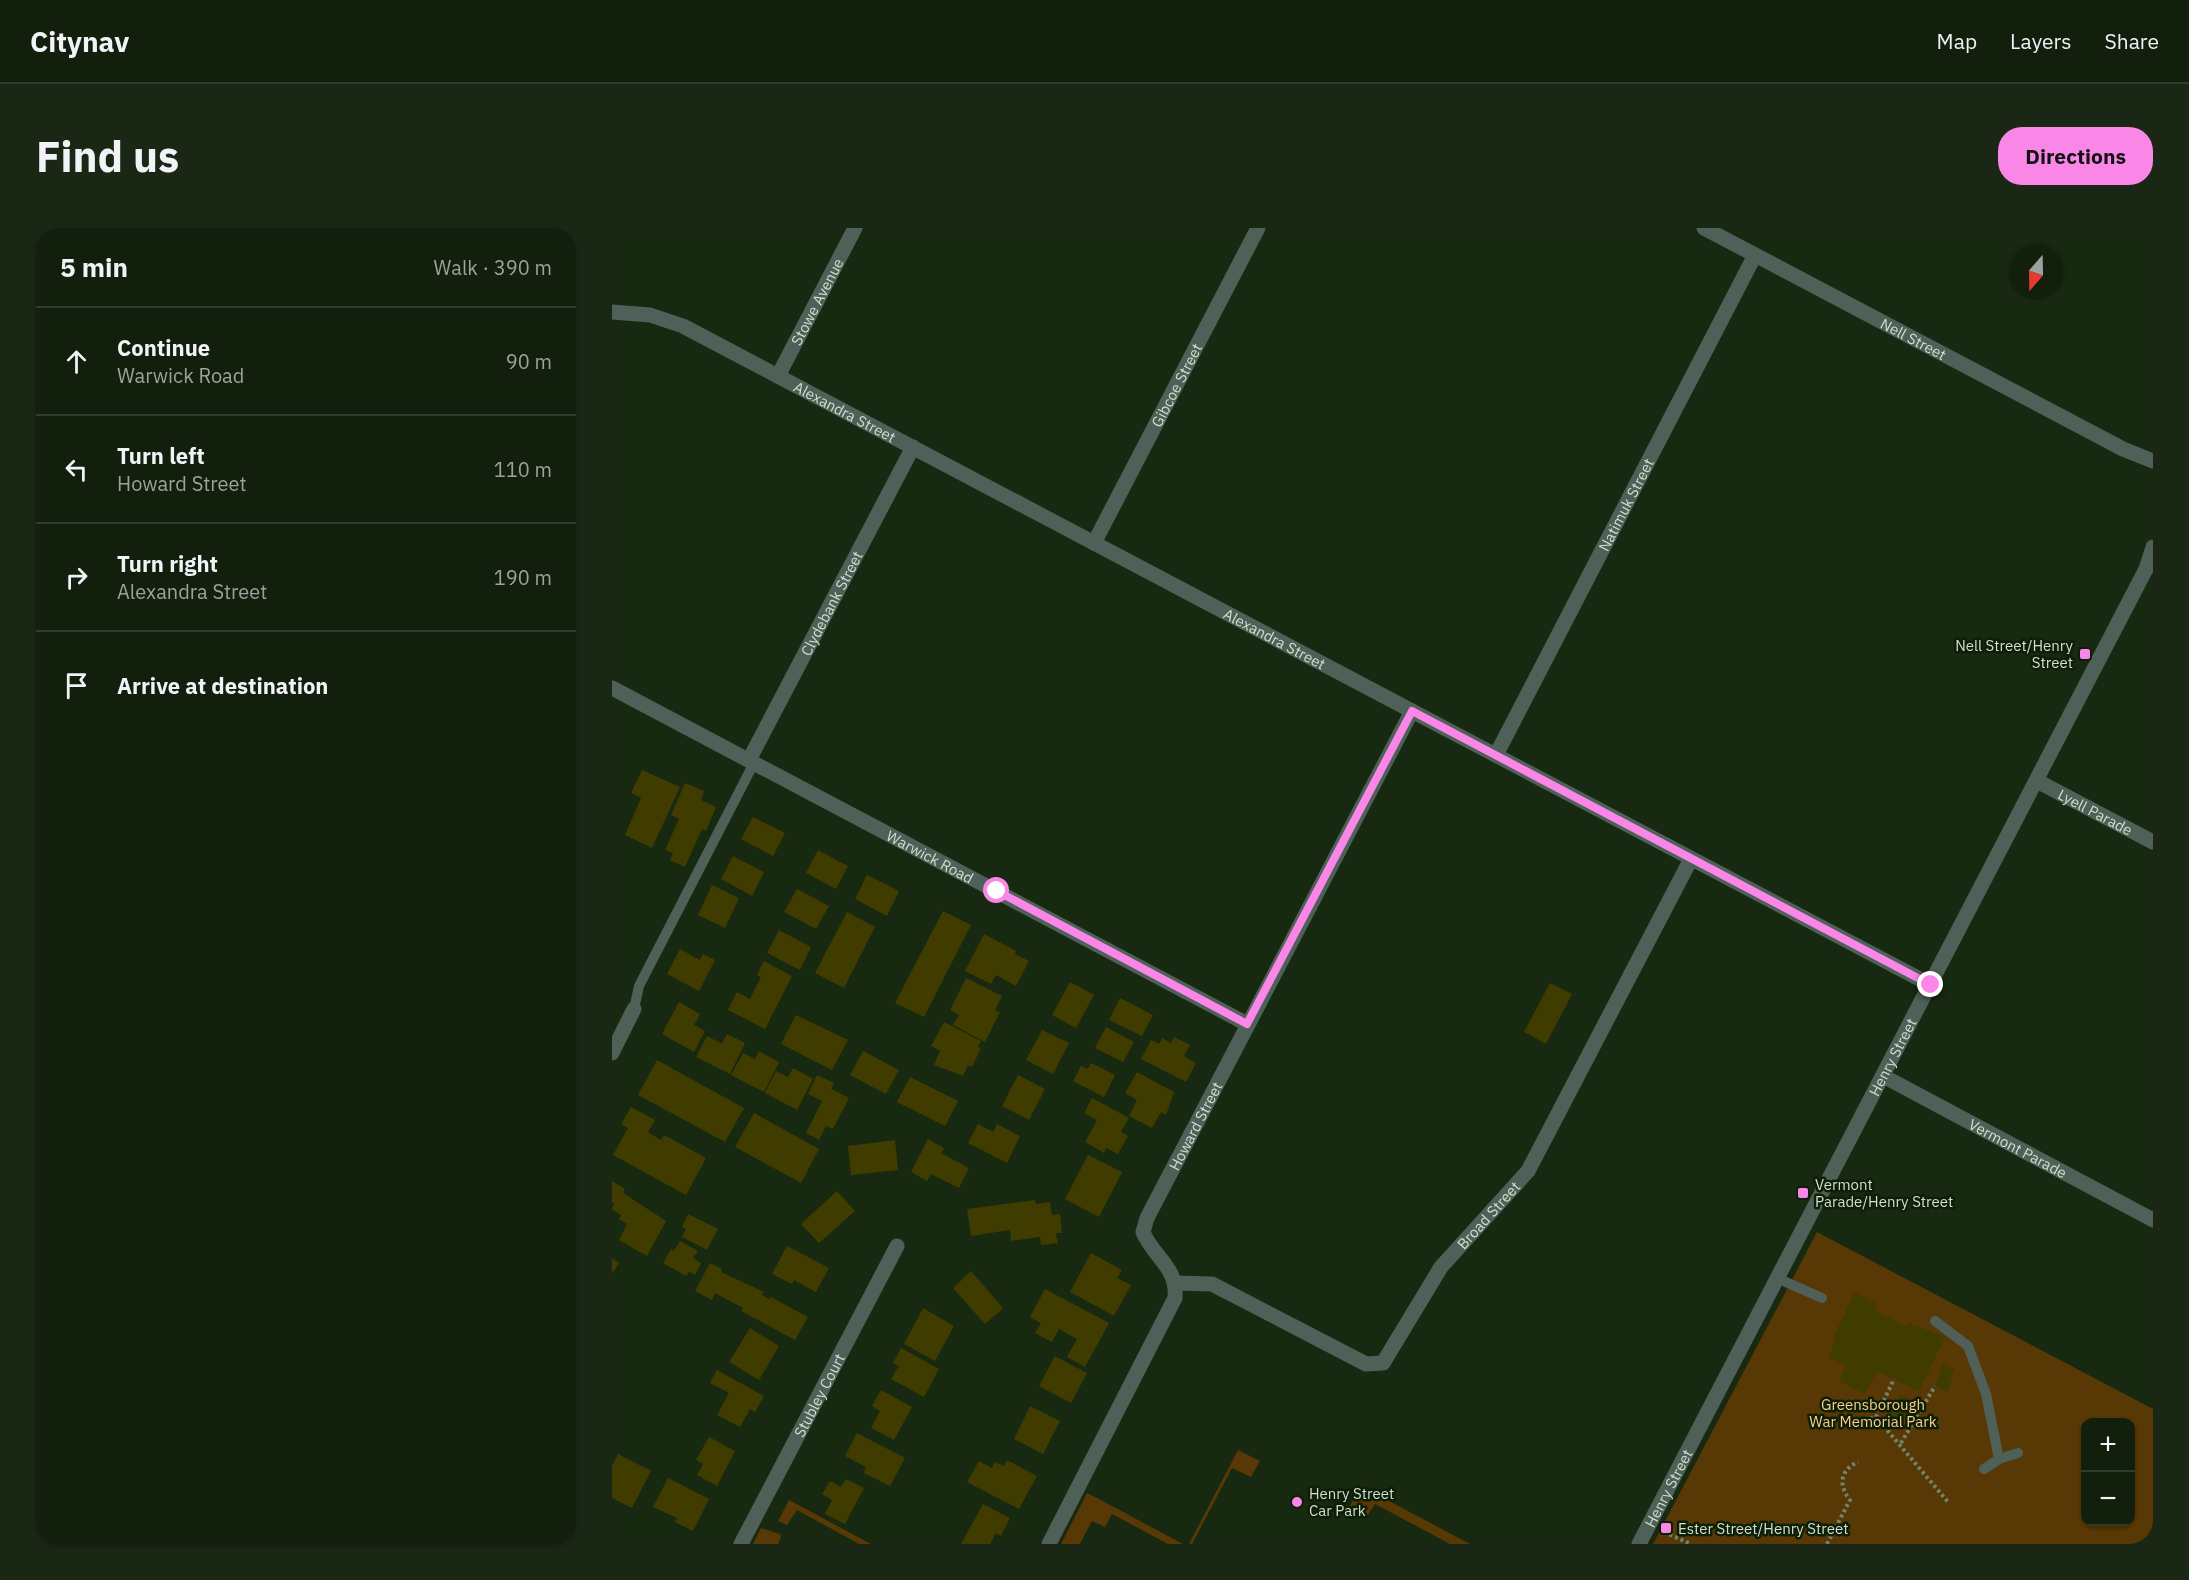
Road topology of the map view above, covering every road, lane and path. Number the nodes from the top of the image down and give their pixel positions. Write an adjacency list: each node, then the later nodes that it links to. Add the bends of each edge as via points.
1 (855, 228): 6 (street, Stowe Avenue)
2 (1258, 228): 11 (street, Gibcoe Street)
3 (1704, 228): 4 (street, Nell Street)
4 (1755, 255): 8 (street, Nell Street); 16 (street, Natimuk Street)
5 (612, 312): 6 (street, Alexandra Street, via 665,319)
6 (778, 376): 7 (street, Alexandra Street)
7 (913, 447): 11 (street, Alexandra Street); 17 (street, Clydebank Street)
8 (2123, 450): 9 (street, Nell Street); 10 (street, Nell Street)
9 (2153, 461)
10 (2153, 471)
11 (1094, 543): 15 (street, Alexandra Street)
12 (2153, 547): 13 (street, Henry Street)
13 (2149, 565): 18 (street, Henry Street)
14 (612, 688): 17 (street, Warwick Road)
15 (1412, 711): 16 (street, Alexandra Street); 23 (street, Howard Street)
16 (1496, 755): 20 (street, Alexandra Street)
17 (752, 762): 22 (lane, via 639,986); 23 (street, Warwick Road)
18 (2037, 781): 19 (street, Lyell Parade); 21 (street, Henry Street)
19 (2153, 842)
20 (1692, 859): 21 (street, Alexandra Street); 29 (street, Broad Street, via 1528,1171 1448,1258 1383,1364 1366,1364 1212,1284)
21 (1931, 985): 25 (street, Henry Street)
22 (634, 1009): 24 (street)
23 (1247, 1024): 29 (street, Howard Street, via 1144,1226 1146,1238 1167,1265)
24 (612, 1053)
25 (1882, 1077): 26 (street, Vermont Parade); 28 (street, Henry Street)
26 (2153, 1220)
27 (897, 1246): 43 (street, Stubley Court)
28 (1777, 1278): 30 (lane); 42 (street, Henry Street)
29 (1175, 1283): 44 (street, via 1172,1306)
30 (1822, 1298)
31 (1935, 1321): 38 (lane, via 1968,1346 1986,1394)
32 (1894, 1379): 34 (path)
33 (1935, 1386): 36 (path)
34 (1876, 1417): 35 (path); 36 (path)
35 (1858, 1421)
36 (1901, 1443): 41 (path)
37 (2018, 1453): 38 (lane)
38 (1999, 1459): 40 (lane)
39 (1858, 1462): 47 (path, via 1847,1467 1842,1478 1842,1491 1850,1500)
40 (1984, 1469)
41 (1948, 1502)
42 (1649, 1524): 45 (street, Henry Street); 46 (path)
43 (741, 1544)
44 (1049, 1544)
45 (1639, 1544)
46 (1691, 1544)
47 (1827, 1544)

